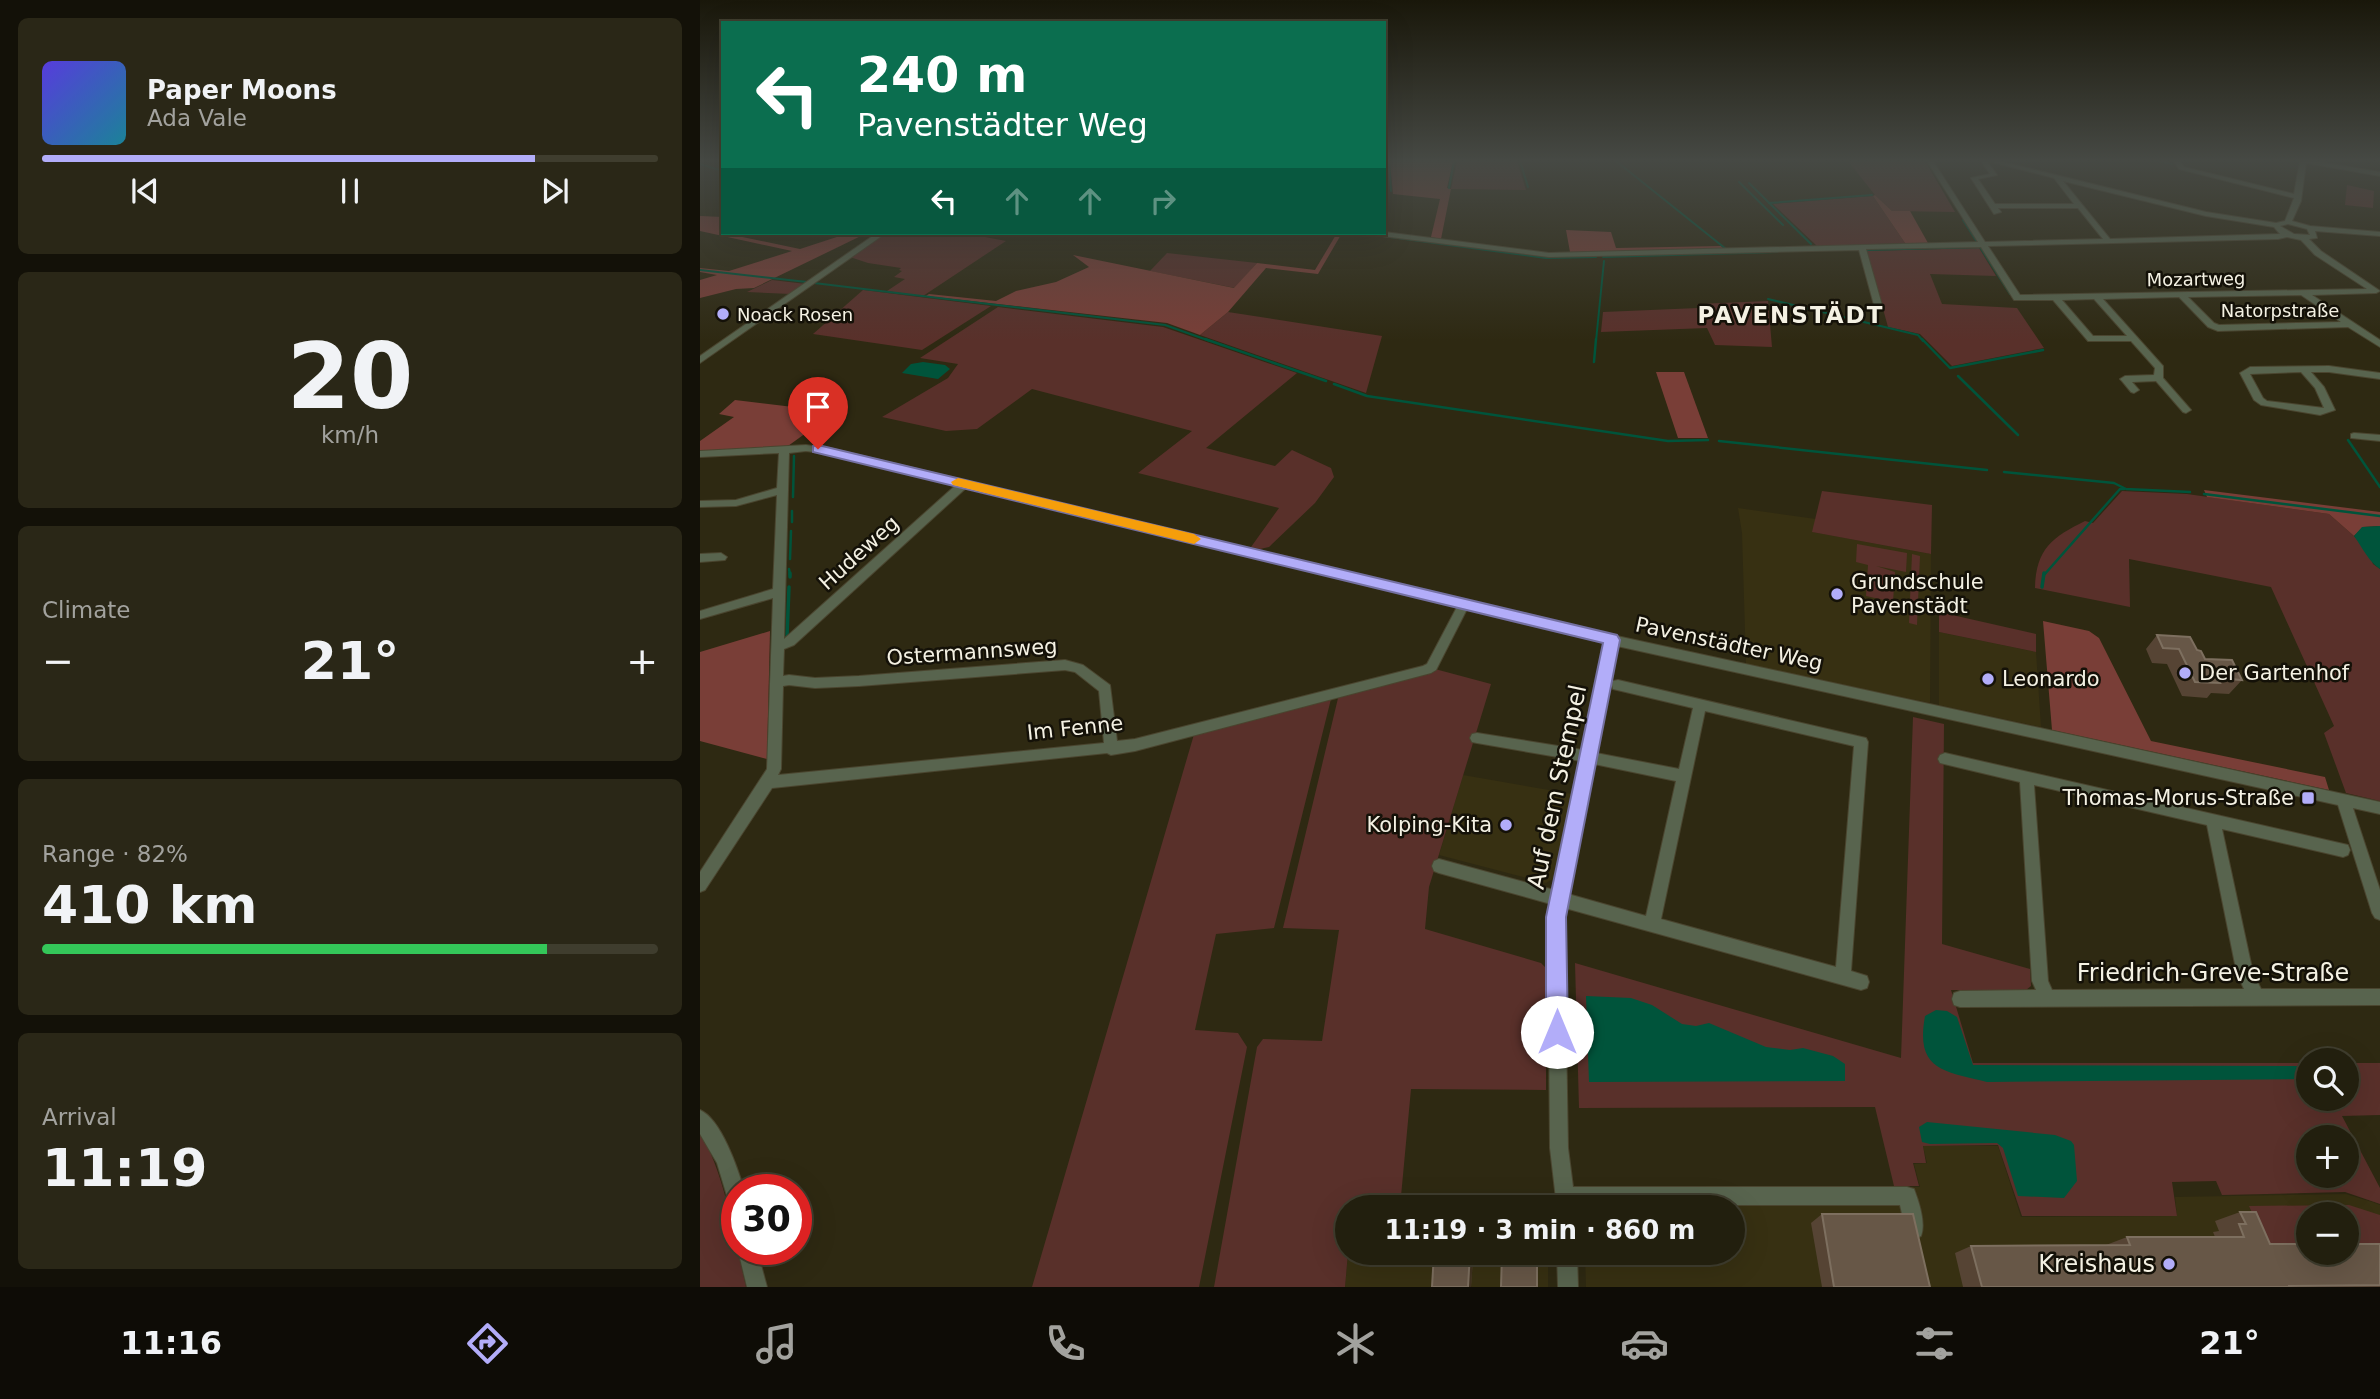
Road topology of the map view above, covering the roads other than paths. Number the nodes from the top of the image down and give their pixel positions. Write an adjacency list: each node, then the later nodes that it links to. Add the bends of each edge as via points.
1 (1968, 221): 13 (street)
2 (2092, 221): 12 (street)
3 (2251, 221): 5 (street)
4 (2293, 223): 5 (street); 6 (street)
5 (2276, 225): 7 (street)
6 (2312, 230): 8 (street); 11 (street, via 2312,237)
7 (2286, 234): 11 (street); 12 (street)
8 (2380, 234)
9 (879, 235): 25 (street)
10 (1386, 235): 14 (street, via 1549,255)
11 (2303, 238): 15 (street)
12 (2109, 242): 13 (street)
13 (1983, 245): 14 (street); 19 (street)
14 (1863, 248): 21 (street)
15 (2378, 292): 16 (street, Mozartweg)
16 (2303, 293): 17 (street, Mozartweg); 22 (street)
17 (2181, 295): 18 (street, Mozartweg); 22 (street, Natorpstraße, via 2217,328)
18 (2097, 297): 20 (street, Mozartweg); 23 (street)
19 (2017, 298): 20 (street, Mozartweg)
20 (2056, 298): 23 (street, via 2091,339)
21 (1878, 305)
22 (2350, 324): 24 (street)
23 (2134, 338): 28 (street, via 2160,368)
24 (2380, 344)
25 (700, 360)
26 (2304, 370): 26 (street, via 2250,370 2245,373 2264,403 2330,410); 27 (street)
27 (2380, 376)
28 (2158, 379): 29 (street, via 2125,379); 30 (street)
29 (2134, 390)
30 (2186, 410)
31 (2354, 436): 32 (street)
32 (2380, 438)
33 (787, 449): 34 (street, Pavenstädter Weg); 35 (street, Pavenstädter Weg, via 818,449); 36 (street)
34 (700, 454)
35 (964, 484): 41 (street, Pavenstädter Weg); 44 (street, Hudeweg, via 790,642)
36 (782, 491): 37 (street, via 736,503); 40 (street)
37 (700, 504)
38 (721, 557): 39 (street)
39 (700, 558)
40 (778, 592): 42 (street); 44 (street)
41 (1464, 604): 43 (street, Pavenstädter Weg); 49 (street, Im Fenne, via 1427,670)
42 (700, 615)
43 (1612, 640): 50 (street, Auf dem Stempel); 55 (street, Pavenstädter Weg)
44 (777, 646): 45 (street)
45 (776, 683): 49 (street, Ostermannsweg, via 1065,665 1079,668 1105,689); 54 (street, via 774,769)
46 (1618, 685): 47 (street)
47 (1700, 704): 52 (street); 64 (street, via 1861,742)
48 (1477, 738): 50 (street)
49 (1111, 749): 54 (street, Im Fenne)
50 (1589, 757): 52 (street); 61 (street, Auf dem Stempel)
51 (1945, 759): 53 (street)
52 (1683, 776): 63 (street)
53 (2027, 778): 57 (street); 68 (street, via 2040,981)
54 (768, 782): 60 (street)
55 (2343, 799): 56 (street, Pavenstädter Weg); 62 (street)
56 (2380, 808)
57 (2213, 821): 58 (street); 66 (street, via 2245,974)
58 (2343, 850)
59 (1439, 866): 61 (street)
60 (700, 885)
61 (1559, 899): 63 (street); 72 (street, Auf dem Stempel, via 1559,1148)
62 (2380, 913)
63 (1652, 924): 64 (street)
64 (1843, 976): 65 (street)
65 (1861, 982)
66 (2256, 997): 67 (street, Friedrich-Greve-Straße); 68 (street, Friedrich-Greve-Straße)
67 (2380, 997)
68 (2047, 998): 69 (street, Friedrich-Greve-Straße)
69 (1960, 999)
70 (700, 1119): 71 (street, via 715,1138)
71 (730, 1174)
72 (1565, 1195)
73 (1745, 1199): 74 (street, Auf dem Stempel, via 1906,1196)
74 (1919, 1250)
75 (752, 1265): 77 (street)
76 (1567, 1265): 78 (street)
77 (757, 1287)
78 (1568, 1287)

